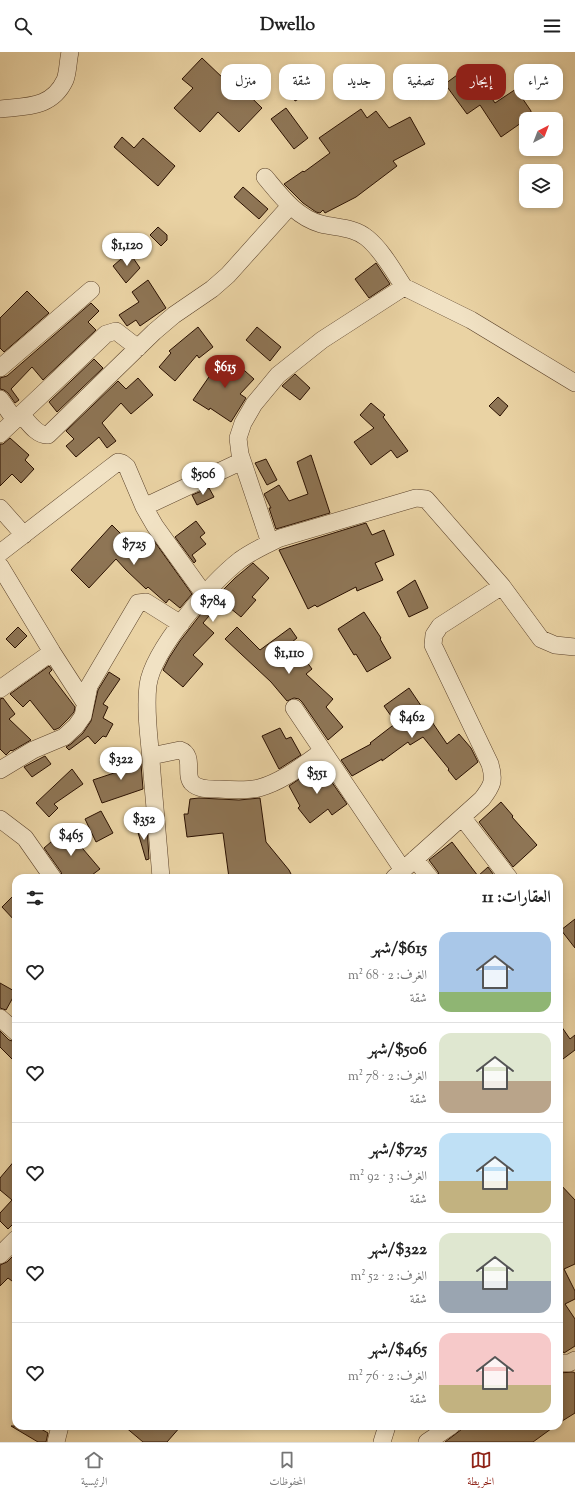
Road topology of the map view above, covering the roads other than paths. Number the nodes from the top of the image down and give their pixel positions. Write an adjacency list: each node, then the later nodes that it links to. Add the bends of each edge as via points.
1 (70, 52): 2 (street, via 65,79 51,99 33,106)
2 (0, 109)
3 (265, 177): 4 (street)
4 (290, 206): 5 (street, via 304,217 320,224 352,229 367,238 382,254); 7 (street, via 228,275 174,315)
5 (404, 287): 9 (street, via 471,320); 13 (street, via 322,340 278,375 254,404 243,423 238,438)
6 (91, 290): 8 (street)
7 (138, 348): 11 (street, via 116,331 106,334); 11 (street, via 48,435 39,433)
8 (0, 368)
9 (575, 383)
10 (0, 399): 11 (street)
11 (18, 417): 12 (street)
12 (0, 434)
13 (242, 461): 14 (street); 17 (street)
14 (144, 507): 16 (street, via 126,467 118,462); 21 (street)
15 (0, 508): 16 (street)
16 (24, 534): 18 (street)
17 (270, 543): 20 (street, via 416,498 426,499); 21 (street, via 240,560)
18 (0, 553)
19 (0, 566): 24 (street)
20 (502, 586): 23 (street, via 541,639 555,645); 31 (street, via 440,626 434,635 433,646 494,777 491,788)
21 (204, 594): 22 (street)
22 (181, 624): 26 (street, via 146,602 138,603 89,686); 29 (street, via 154,665 148,684)
23 (575, 647)
24 (52, 652): 25 (street); 26 (street)
25 (0, 688)
26 (85, 703): 30 (street, via 83,716 64,737 33,750)
27 (294, 708): 28 (street)
28 (323, 751): 29 (street, via 284,777 259,788 246,790 202,788 194,785 190,780 188,756 180,750); 33 (street)
29 (151, 756): 35 (street)
30 (0, 770)
31 (462, 817): 33 (street); 37 (street)
32 (0, 819): 34 (street, via 25,838)
33 (404, 869): 36 (street)
34 (50, 874)
35 (161, 874)
36 (418, 874)
37 (506, 874)
38 (0, 1018): 39 (street)
39 (12, 1028)
40 (12, 1243): 41 (street)
41 (0, 1255)
42 (575, 1360): 43 (street)
43 (563, 1363)
44 (59, 1430): 47 (street)
45 (386, 1430): 48 (street)
46 (445, 1430): 49 (street)
47 (56, 1442)
48 (382, 1442)
49 (427, 1442)

